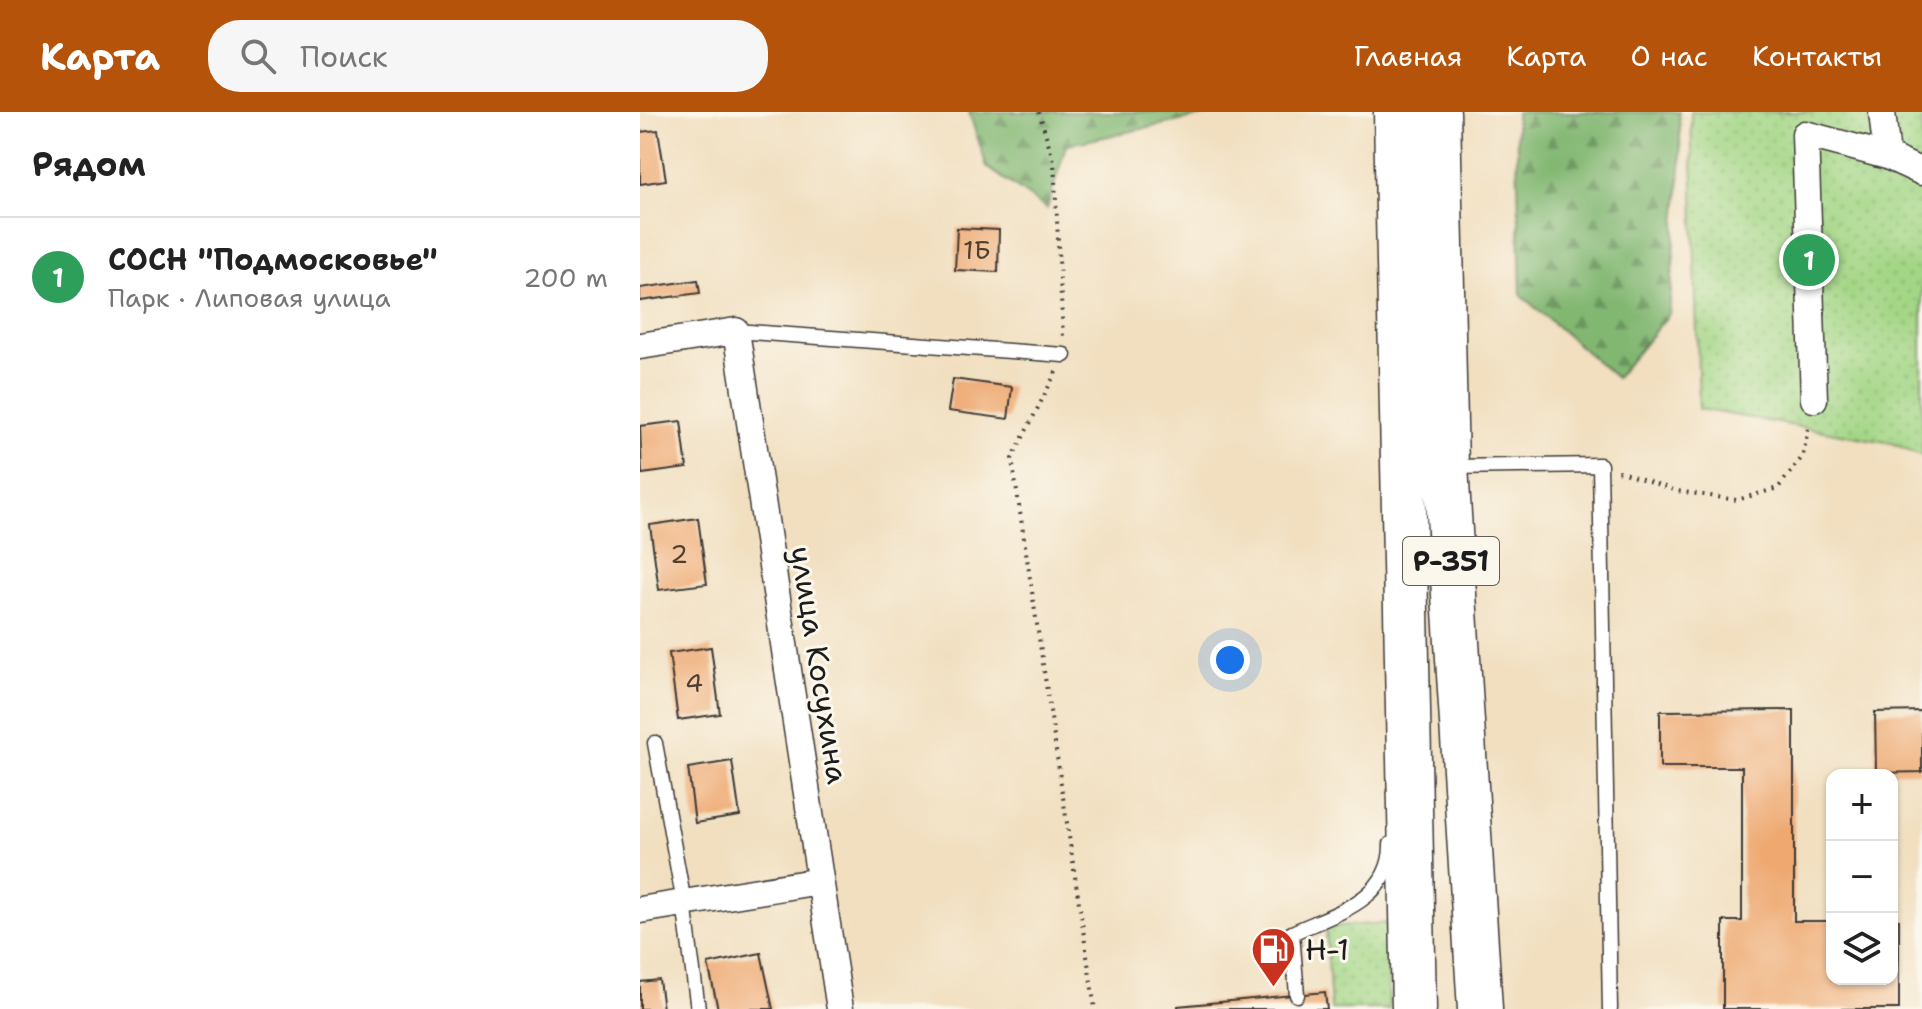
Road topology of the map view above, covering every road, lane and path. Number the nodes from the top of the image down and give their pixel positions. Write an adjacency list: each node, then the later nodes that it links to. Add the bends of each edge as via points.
1 (1039, 112): 9 (path, via 1054,162)
2 (1396, 112): 22 (highway, Р-351, via 1400,674)
3 (1438, 112): 12 (highway, Р-351)
4 (1882, 112): 5 (street)
5 (1887, 156): 6 (street); 10 (street, via 1805,134)
6 (1922, 172)
7 (736, 331): 8 (street); 9 (lane); 15 (street, улица Косухина)
8 (640, 346)
9 (1064, 355): 21 (path, via 1012,459)
10 (1814, 399): 11 (path, via 1803,456 1778,488 1737,500 1677,491)
11 (1600, 465): 12 (lane); 24 (lane)
12 (1446, 467): 23 (highway, Р-351)
13 (655, 743): 16 (lane)
14 (1391, 824): 18 (lane, via 1392,854 1378,887 1368,898 1292,933)
15 (820, 881): 16 (street); 20 (street, улица Косухина)
16 (684, 903): 17 (street); 19 (lane)
17 (640, 910)
18 (1297, 995)
19 (698, 1009)
20 (840, 1009)
21 (1095, 1009)
22 (1414, 1009)
23 (1480, 1009)
24 (1610, 1009)

